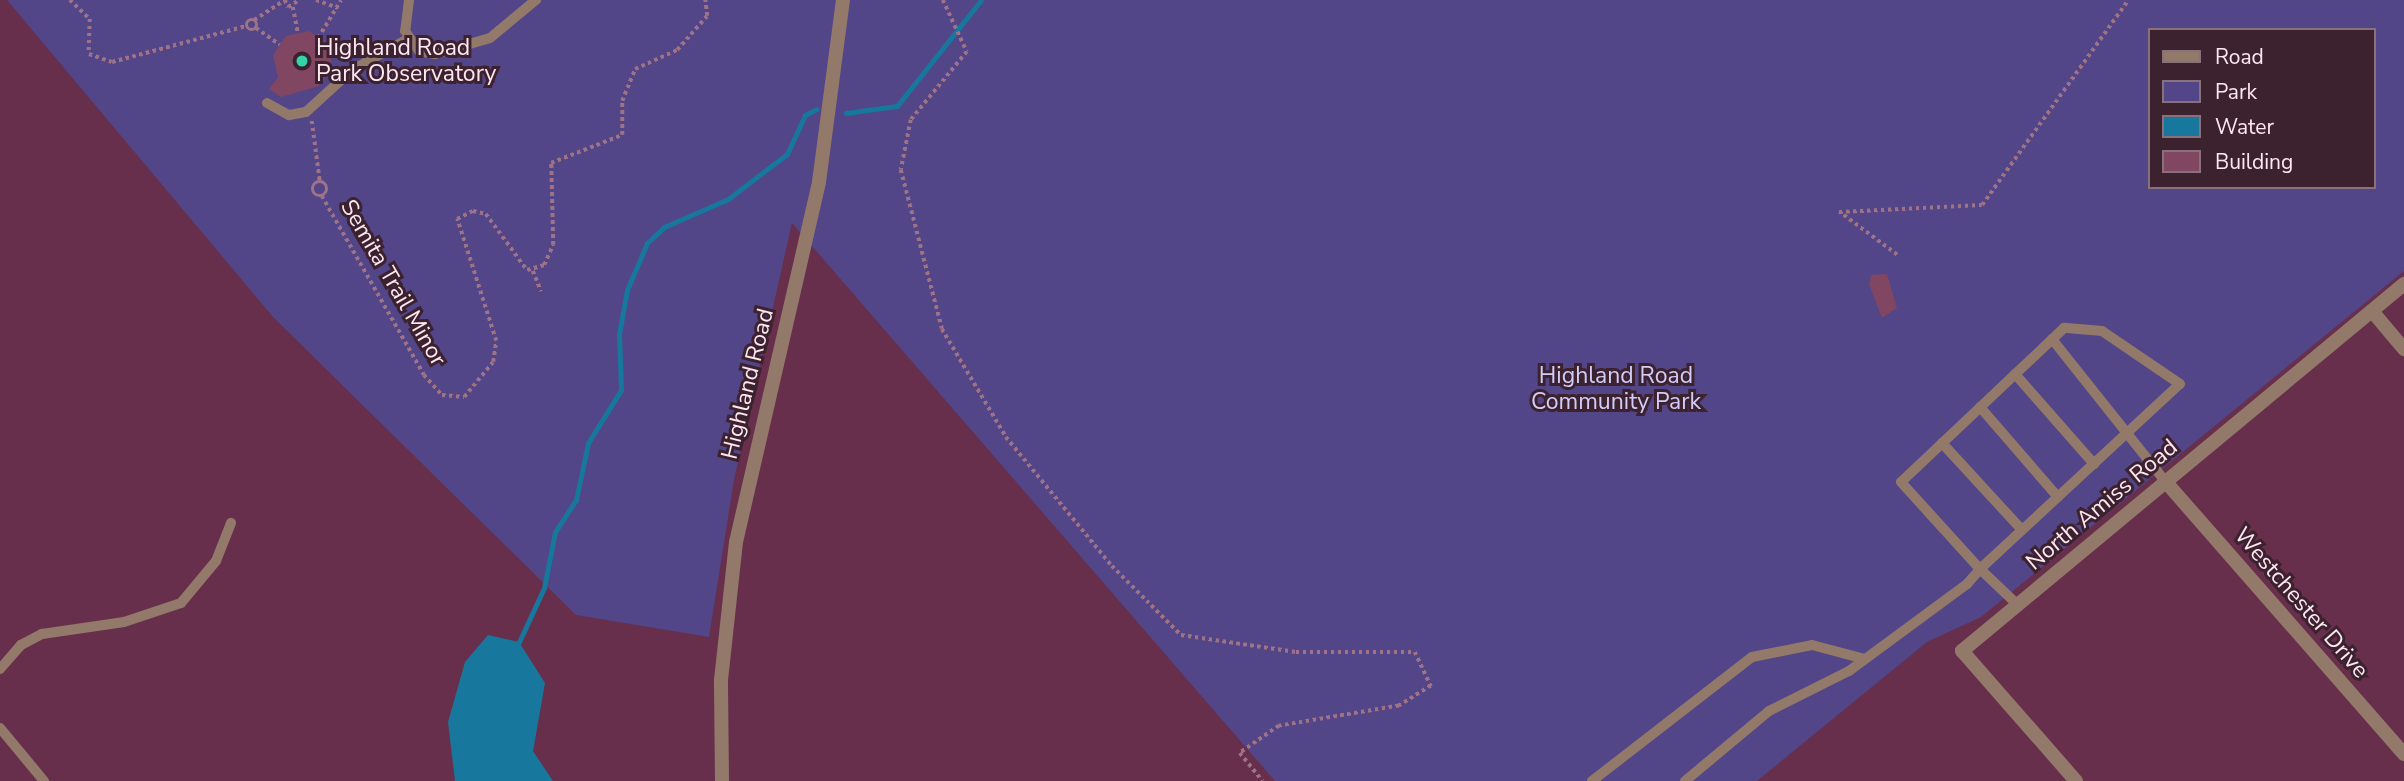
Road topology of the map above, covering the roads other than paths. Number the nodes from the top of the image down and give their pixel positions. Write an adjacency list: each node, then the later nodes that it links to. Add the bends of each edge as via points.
1 (409, 0): 4 (lane, via 403,25)
2 (536, 0): 4 (lane, via 518,21 461,50 425,53)
3 (843, 0): 26 (street, Highland Road, via 819,182 736,542 723,644)
4 (408, 39): 5 (lane, via 352,70 311,109 289,115)
5 (267, 103)
6 (2404, 284): 7 (street, North Amiss Road)
7 (2372, 311): 9 (street); 15 (street, North Amiss Road)
8 (2052, 339): 10 (lane); 12 (lane); 12 (lane, via 2064,328 2102,331 2180,384)
9 (2404, 349)
10 (2015, 374): 11 (lane); 14 (lane)
11 (1980, 407): 13 (lane); 16 (lane)
12 (2130, 430): 14 (lane); 15 (lane)
13 (1942, 443): 18 (lane); 19 (lane, via 1901,482)
14 (2094, 464): 16 (lane)
15 (2165, 481): 20 (street, North Amiss Road); 24 (street, Westchester Drive)
16 (2058, 497): 18 (lane)
17 (231, 523): 22 (lane, via 216,561 181,603 124,622 42,634)
18 (2022, 530): 19 (lane)
19 (1980, 569): 20 (lane); 21 (lane)
20 (2018, 605): 29 (street, North Amiss Road, via 1962,652)
21 (1865, 659): 27 (lane, via 1812,645 1752,657); 28 (lane, via 1769,710)
22 (0, 669)
23 (0, 728): 25 (lane)
24 (2404, 754)
25 (44, 781)
26 (722, 781)
27 (1592, 781)
28 (1685, 781)
29 (2076, 781)

